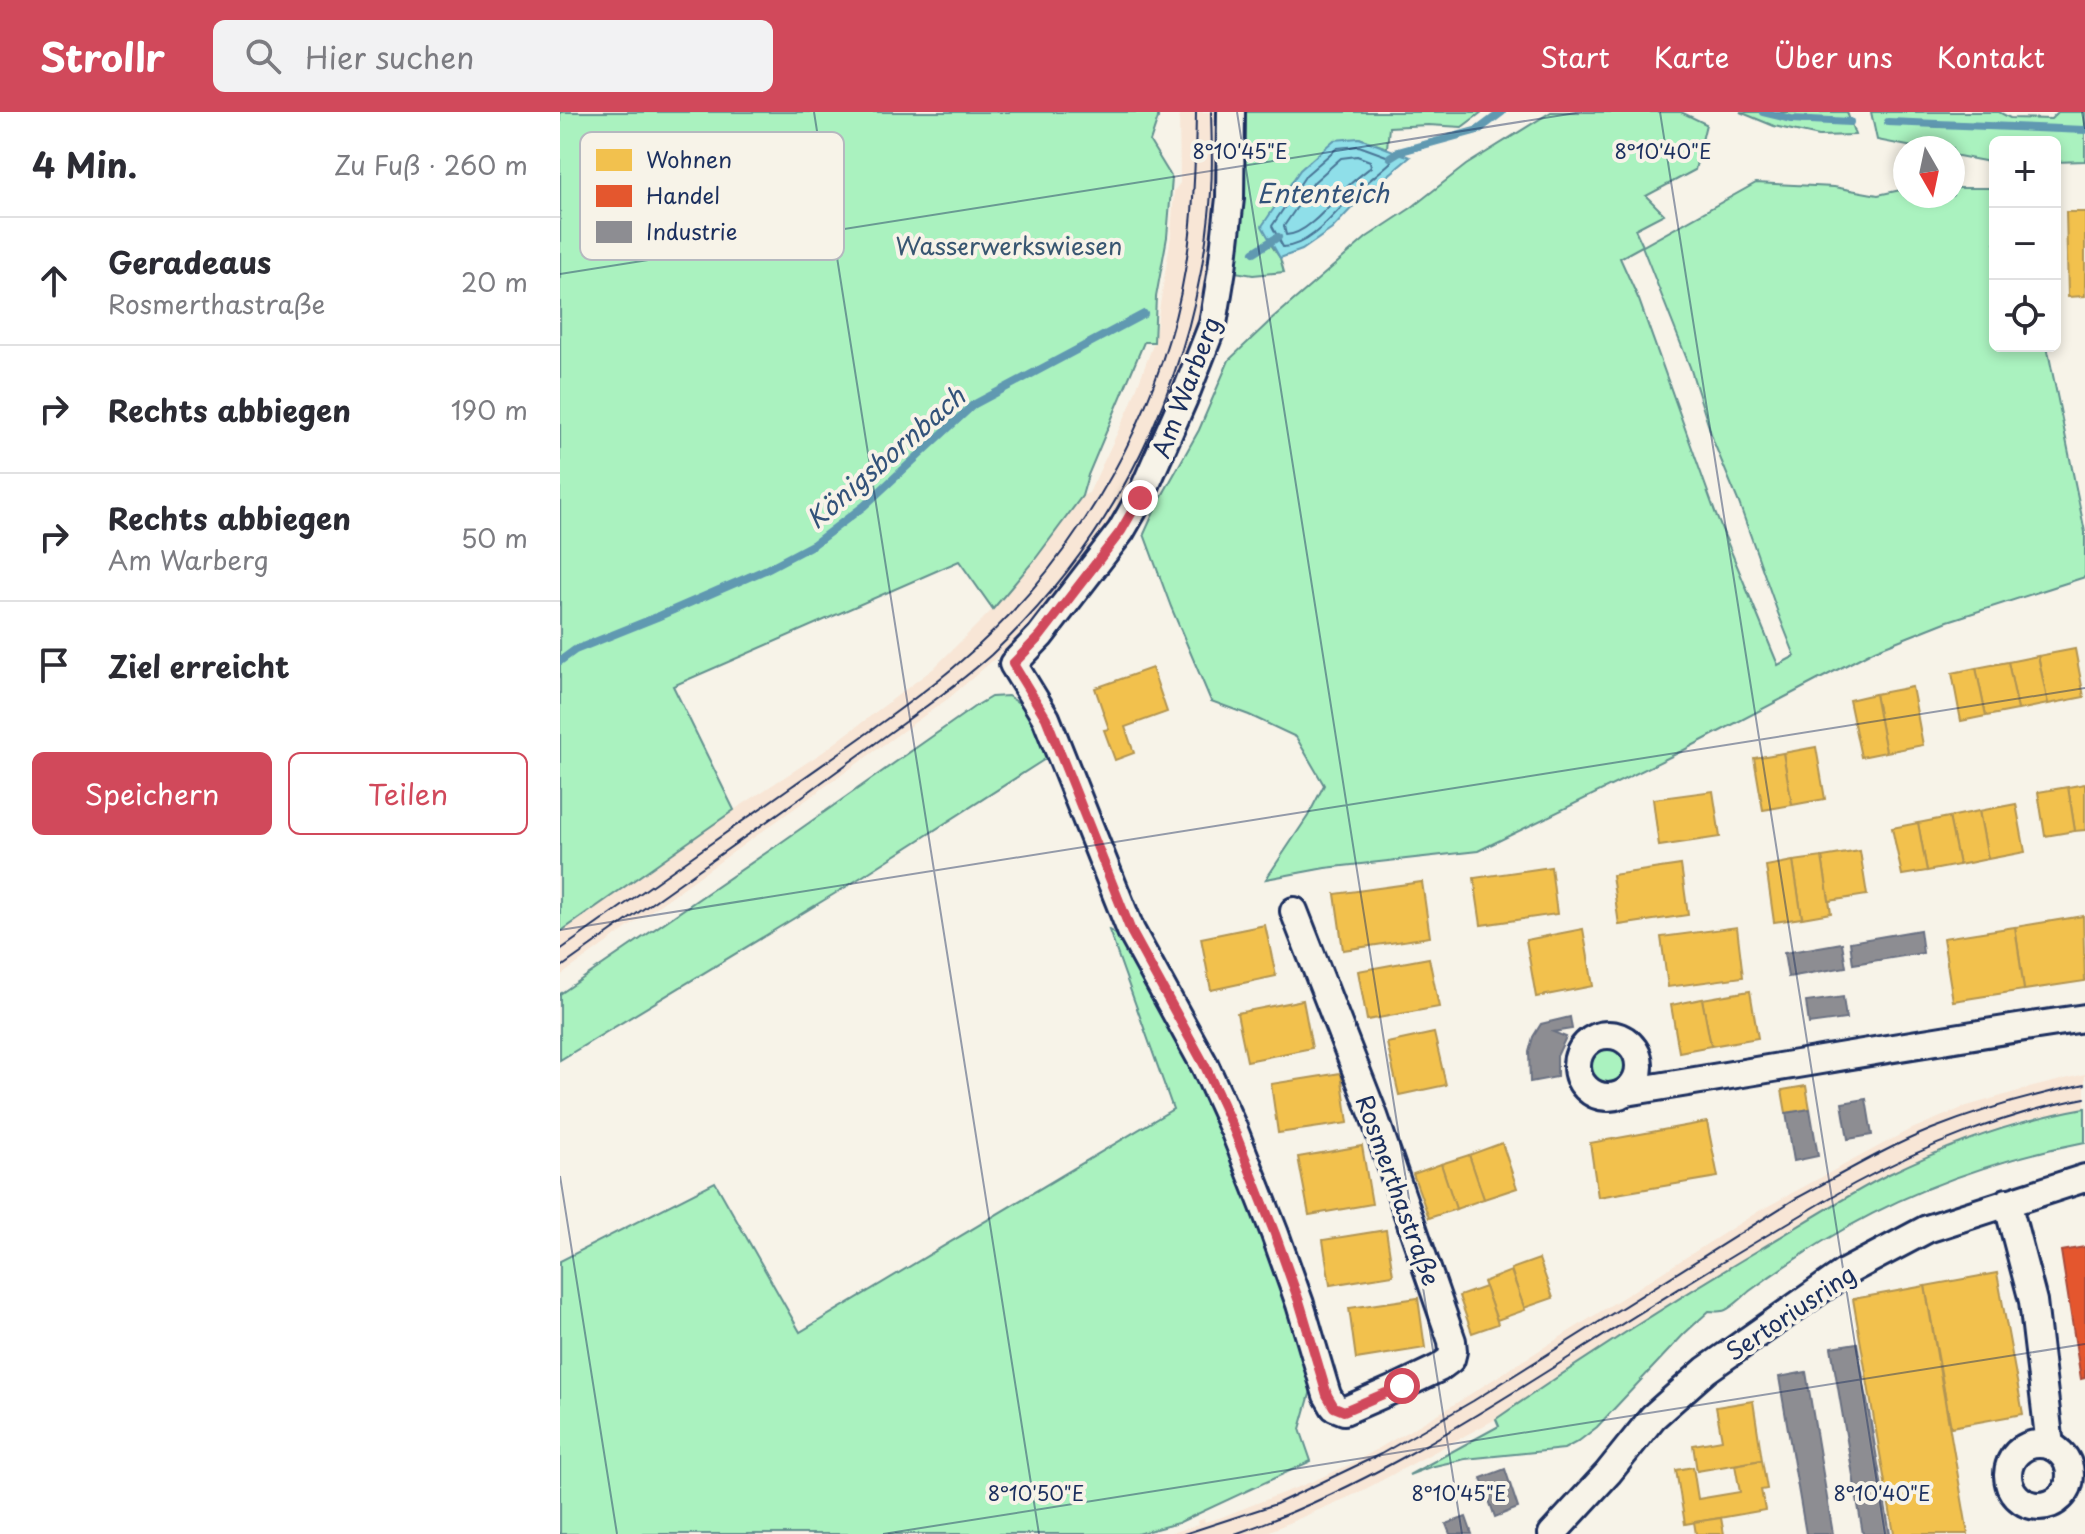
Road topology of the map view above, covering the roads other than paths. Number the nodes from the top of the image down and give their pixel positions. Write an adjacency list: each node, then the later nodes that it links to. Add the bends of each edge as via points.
1 (1231, 112): 7 (street, Am Warberg, via 1230,198 1213,324 1184,398 1121,531 1013,664 1046,718 1131,931 1234,1130 1300,1304 1327,1395)
2 (1294, 911): 7 (street, Rosmerthastraße, via 1374,1116 1453,1351 1439,1368)
3 (2085, 1018): 4 (street)
4 (1626, 1092)
5 (2085, 1178): 6 (street, Sertoriusring)
6 (2007, 1202): 8 (street, via 2033,1301); 9 (street, Sertoriusring, via 1927,1229 1844,1273 1762,1329 1653,1417)
7 (1344, 1411)
8 (2050, 1446)
9 (1552, 1534)

